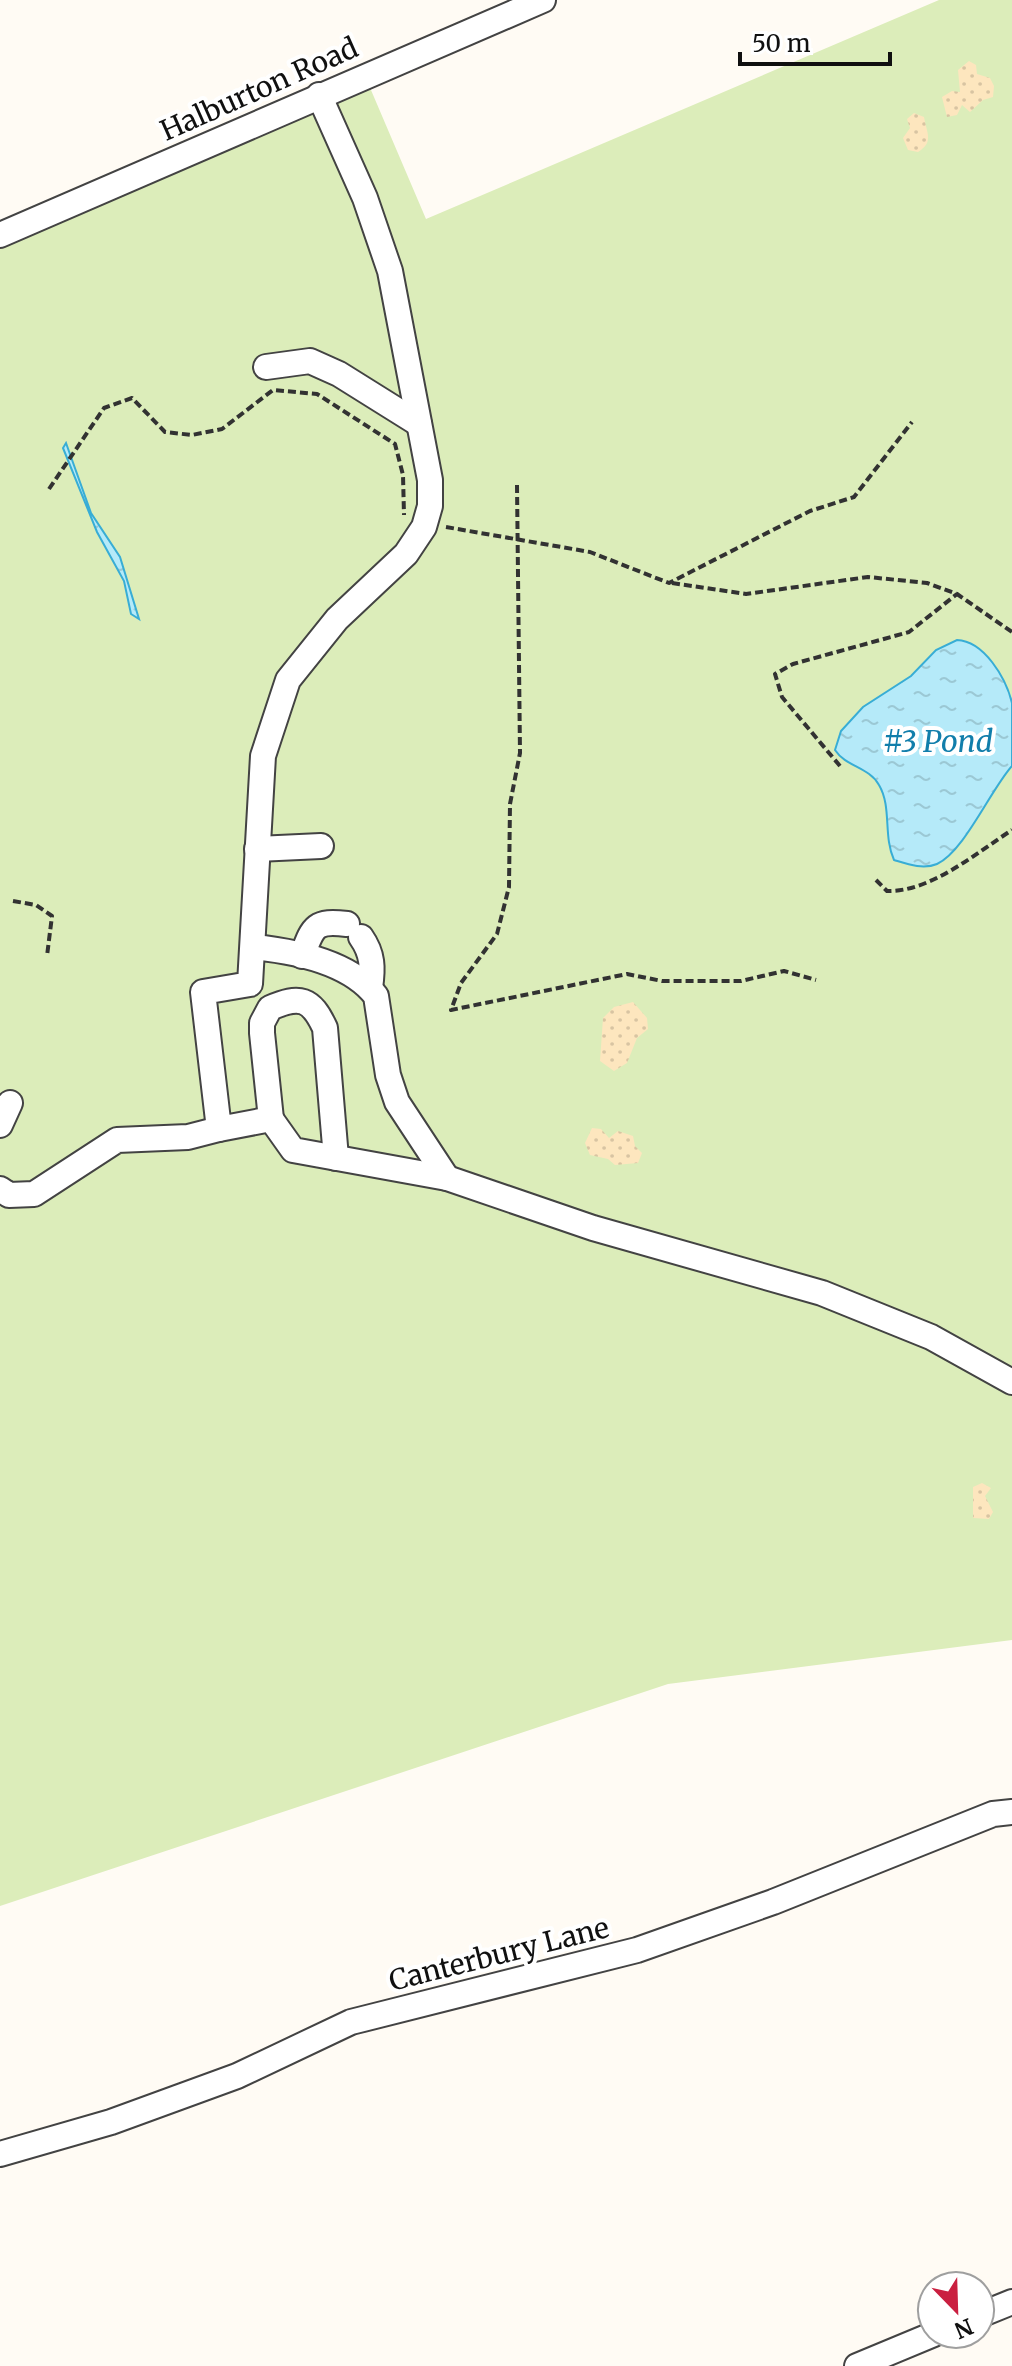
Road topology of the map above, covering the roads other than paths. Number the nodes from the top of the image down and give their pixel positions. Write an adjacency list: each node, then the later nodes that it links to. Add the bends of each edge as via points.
1 (543, 0): 2 (street, Halburton Road)
2 (319, 95): 3 (street, Halburton Road); 5 (street, via 378,231)
3 (0, 235)
4 (266, 367): 5 (street, via 310,361)
5 (419, 424): 7 (street, via 430,480 425,524 406,554 337,619 288,680 263,756)
6 (321, 846): 7 (street)
7 (257, 849): 8 (street)
8 (253, 947): 9 (street); 10 (street)
9 (302, 956): 11 (street, via 354,975); 11 (street, via 324,921 354,930 370,949)
10 (250, 984): 12 (street); 14 (street, via 203,992)
11 (370, 988): 16 (street, via 397,1102)
12 (270, 1008): 13 (street, via 262,1033); 15 (street, via 304,1000 316,1009 325,1028)
13 (271, 1119): 14 (street); 15 (street, via 293,1150)
14 (219, 1129): 17 (street, via 188,1137 117,1140 34,1194 9,1195)
15 (336, 1158): 16 (street)
16 (447, 1178): 18 (street, via 593,1228 822,1293 931,1337)
17 (0, 1189)
18 (1012, 1382)
19 (1012, 1812): 20 (street, Canterbury Lane, via 993,1814 637,1950 351,2022 237,2076 111,2122)
20 (0, 2154)
21 (916, 2341): 22 (street)
22 (857, 2366)

